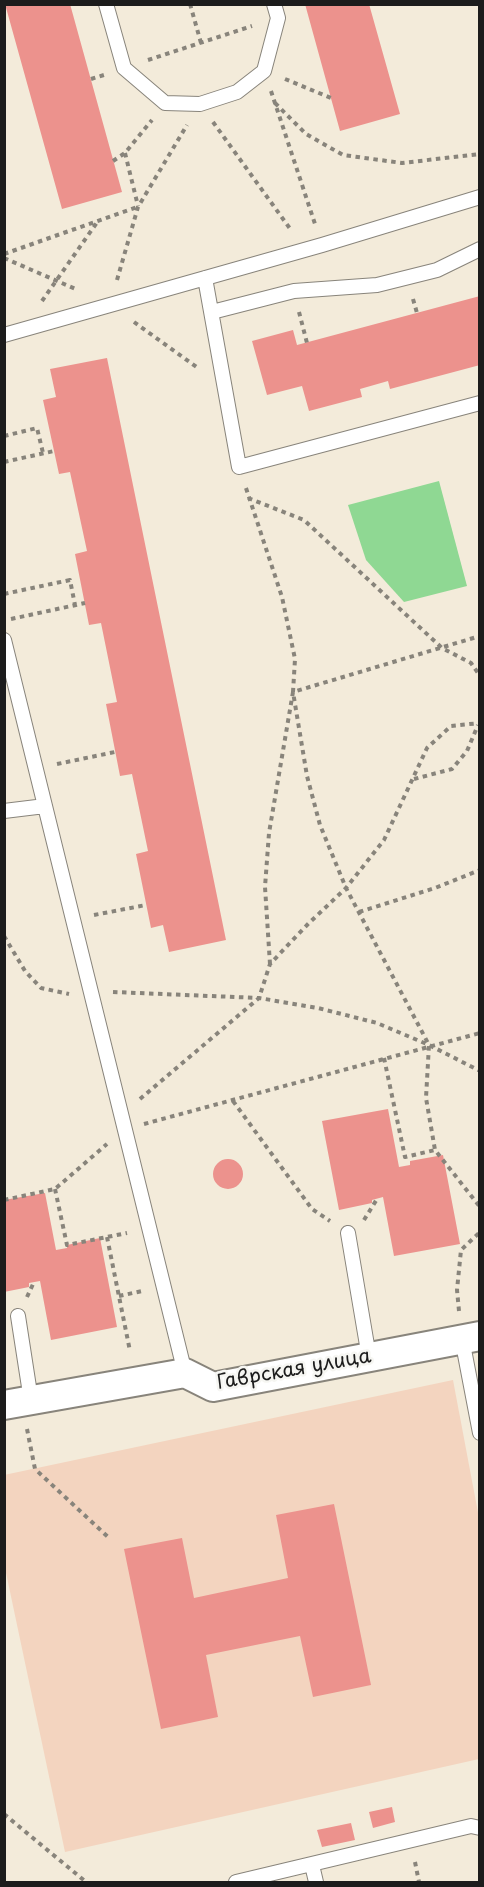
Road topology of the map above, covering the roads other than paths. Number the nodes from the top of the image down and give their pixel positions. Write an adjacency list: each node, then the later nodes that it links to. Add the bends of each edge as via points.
1 (106, 4): 2 (lane, via 124,68 165,103 200,104 237,92 264,71)
2 (276, 11)
3 (480, 197): 5 (lane)
4 (480, 249): 6 (lane, via 437,270 377,285 294,291)
5 (205, 278): 6 (lane); 7 (lane)
6 (212, 312): 8 (lane, via 239,467)
7 (4, 335)
8 (480, 403)
9 (4, 640): 10 (lane)
10 (45, 806): 11 (lane); 16 (lane)
11 (4, 811)
12 (348, 1233): 15 (lane)
13 (18, 1316): 17 (lane)
14 (471, 1337): 15 (street, Гаврская улица); 18 (lane)
15 (369, 1357): 16 (street, Гаврская улица, via 213,1387)
16 (185, 1372): 17 (street)
17 (21, 1410)
18 (480, 1433)
19 (480, 1828): 20 (lane, via 471,1826)
20 (312, 1865): 21 (lane); 22 (lane)
21 (236, 1882)
22 (316, 1882)

